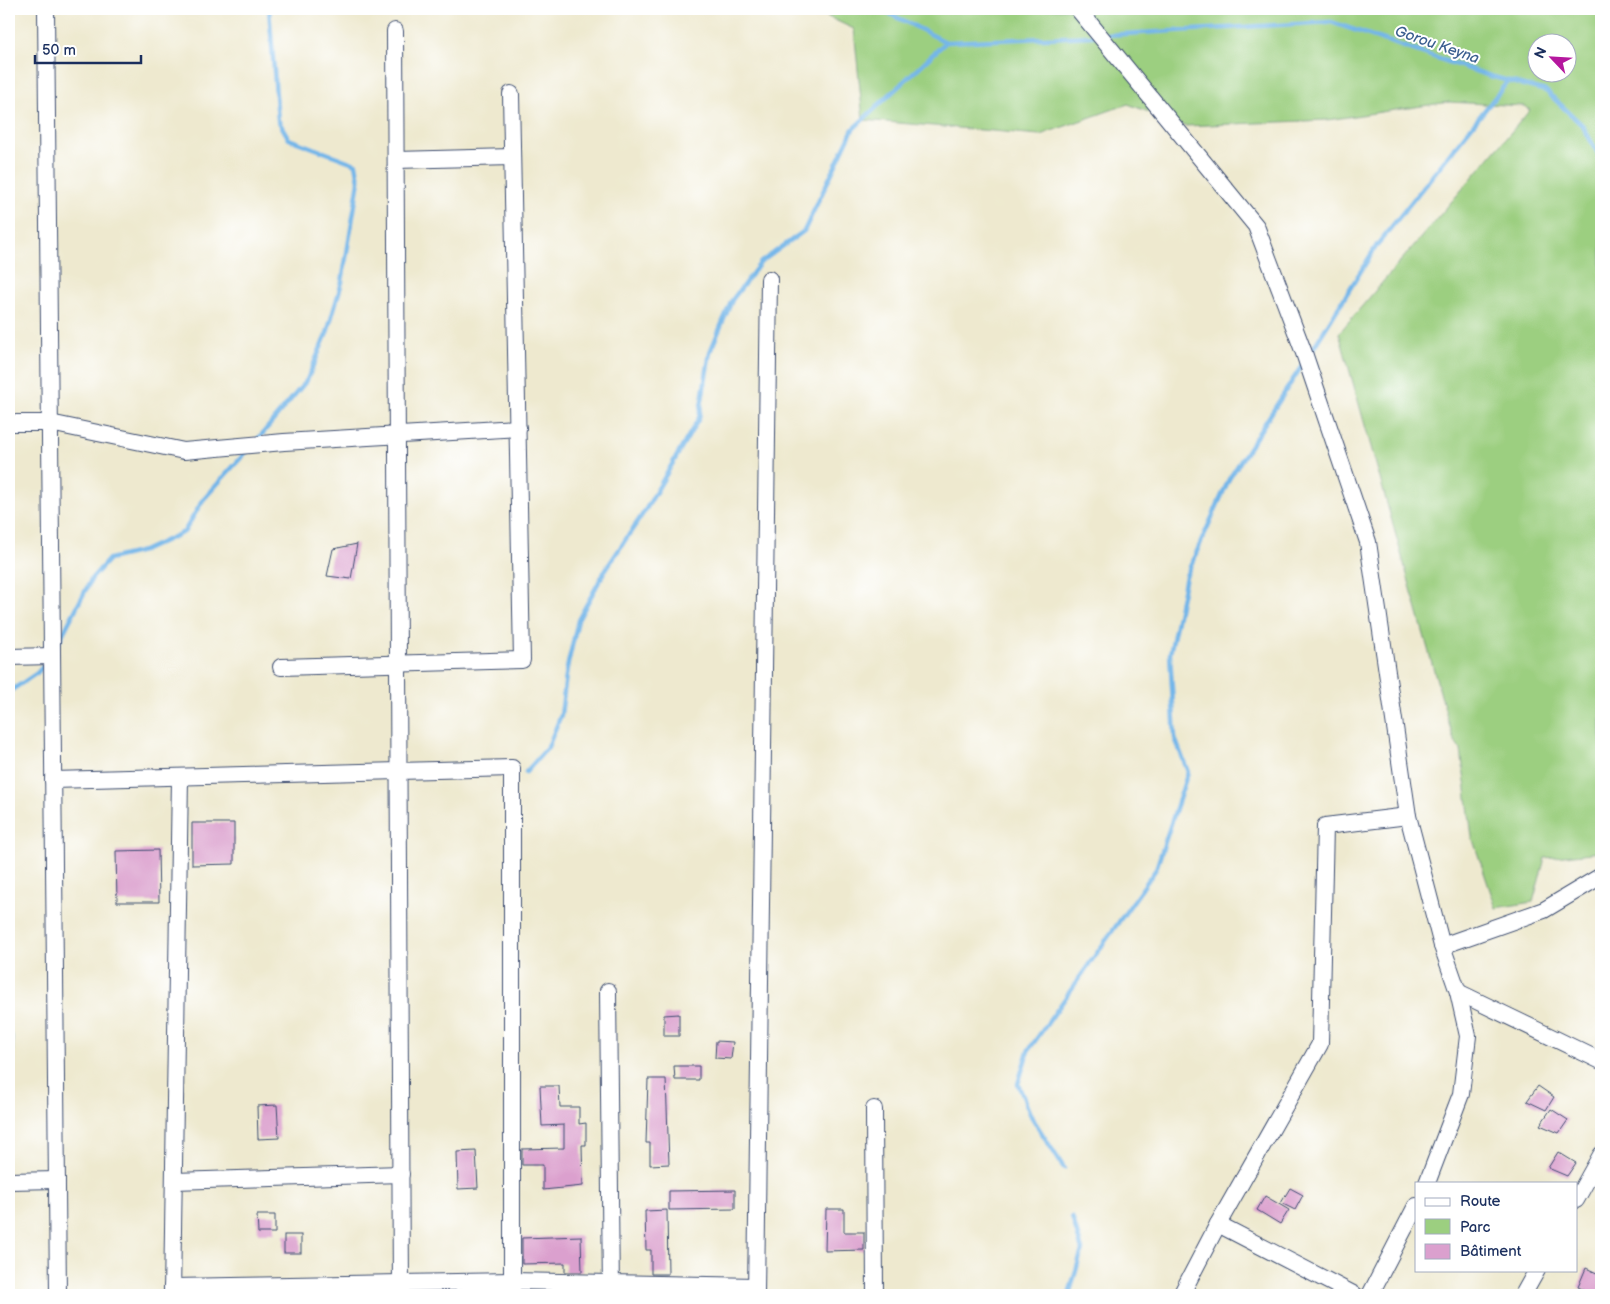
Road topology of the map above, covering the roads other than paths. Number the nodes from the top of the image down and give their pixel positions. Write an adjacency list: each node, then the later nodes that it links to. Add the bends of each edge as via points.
1 (46, 9): 8 (street)
2 (1078, 9): 19 (street, via 1256,226 1304,353 1368,542)
3 (395, 30): 6 (street)
4 (511, 94): 5 (street)
5 (512, 157): 6 (street); 10 (street)
6 (396, 160): 11 (street)
7 (769, 279): 41 (street)
8 (50, 422): 9 (street); 11 (street, via 184,452); 12 (street)
9 (9, 423)
10 (518, 428): 11 (street); 14 (street, via 522,660)
11 (397, 436): 14 (street)
12 (52, 656): 13 (street); 18 (street)
13 (9, 657)
14 (398, 664): 15 (street); 16 (street)
15 (281, 667)
16 (399, 771): 17 (street); 27 (street); 36 (street, via 512,768)
17 (180, 777): 18 (street); 30 (street)
18 (53, 780): 28 (street)
19 (1408, 816): 21 (street); 34 (street, via 1324,826 1320,1044)
20 (1601, 876): 21 (street, via 1544,910)
21 (1442, 946): 23 (street)
22 (608, 990): 38 (street)
23 (1458, 992): 24 (street); 31 (street, via 1468,1036 1461,1094)
24 (1601, 1061)
25 (874, 1109): 43 (street)
26 (1601, 1155): 32 (street)
27 (401, 1174): 30 (street); 37 (street)
28 (57, 1180): 29 (street); 42 (street)
29 (9, 1181)
30 (174, 1181): 40 (street)
31 (1427, 1182)
32 (1578, 1196)
33 (1415, 1208): 46 (street)
34 (1218, 1224): 44 (street); 45 (street)
35 (1536, 1272): 47 (street)
36 (512, 1288): 37 (street); 38 (street)
37 (401, 1289): 39 (street)
38 (611, 1289): 41 (street)
39 (269, 1290): 40 (street)
40 (172, 1291)
41 (756, 1291)
42 (58, 1295)
43 (875, 1295)
44 (1181, 1295)
45 (1355, 1295)
46 (1370, 1295)
47 (1523, 1295)

